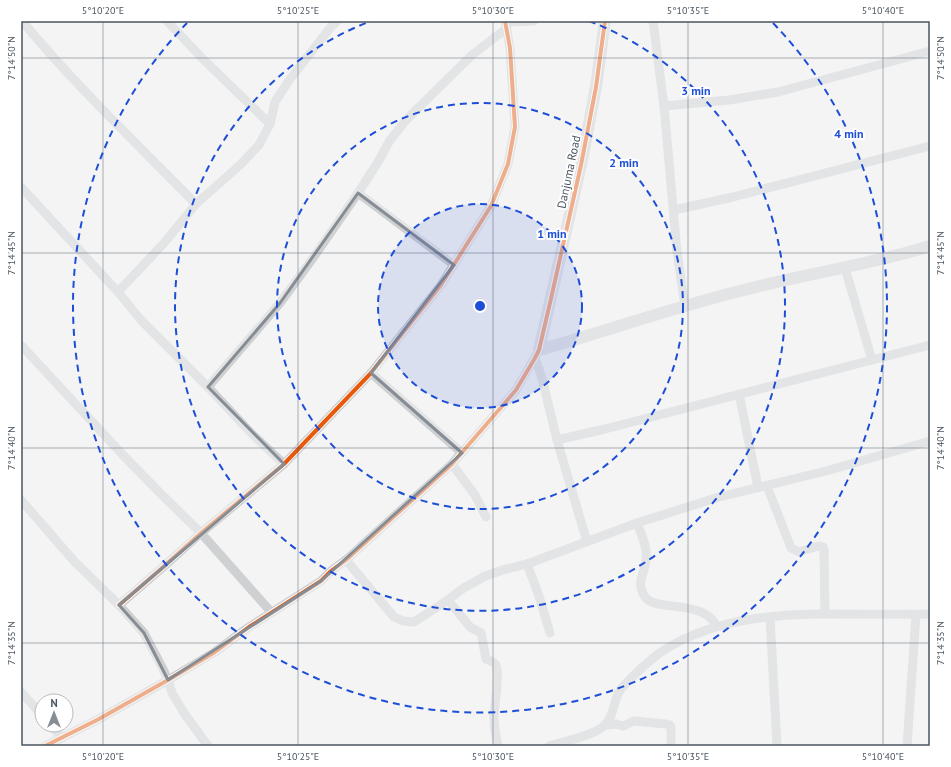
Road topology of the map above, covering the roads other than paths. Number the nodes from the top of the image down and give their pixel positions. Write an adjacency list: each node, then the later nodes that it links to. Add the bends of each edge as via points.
1 (22, 21): 16 (street, via 94,102)
2 (167, 21): 12 (street)
3 (322, 21): 9 (street)
4 (337, 21): 9 (street)
5 (534, 21): 8 (street)
6 (605, 21): 25 (street, Danjuma Road, via 581,165)
7 (653, 21): 11 (street)
8 (506, 24): 15 (street, via 407,119 390,140); 19 (street, via 515,127 508,164 491,206)
9 (330, 28): 12 (street, via 275,102)
10 (930, 51): 11 (street, via 778,92)
11 (664, 106): 17 (street)
12 (270, 124): 16 (street, via 259,145)
13 (930, 146): 17 (street)
14 (21, 187): 21 (street)
15 (358, 193): 19 (street); 28 (street, via 280,303)
16 (196, 204): 21 (street)
17 (674, 210): 22 (street)
18 (930, 246): 20 (street)
19 (454, 265): 27 (street)
20 (845, 268): 22 (street, via 752,288); 26 (street)
21 (118, 292): 28 (street, via 140,319)
22 (685, 306): 25 (street)
23 (21, 345): 39 (street, via 122,454)
24 (930, 345): 26 (street)
25 (537, 354): 30 (street); 32 (street, via 516,390)
26 (872, 360): 29 (street)
27 (371, 373): 32 (street); 33 (street)
28 (208, 387): 33 (street)
29 (739, 394): 30 (street); 35 (street)
30 (557, 440): 40 (street)
31 (930, 441): 35 (street)
32 (462, 452): 34 (street)
33 (284, 464): 39 (street)
34 (452, 464): 37 (street, via 475,495); 41 (street)
35 (763, 486): 38 (street, via 719,496); 46 (street, via 791,548 799,552 823,547)
36 (23, 504): 44 (street, via 74,561)
37 (486, 517)
38 (637, 523): 40 (street); 50 (street, via 646,552 640,580 646,600 702,612 710,617)
39 (201, 533): 44 (street); 45 (street)
40 (587, 542): 42 (street)
41 (346, 560): 43 (street, via 394,616 403,621 414,622); 45 (street, via 321,581)
42 (527, 564): 43 (street, via 485,576); 51 (street)
43 (448, 600): 60 (street, via 470,627 481,633 486,658 493,661 497,668 494,718)
44 (119, 605): 52 (street, via 144,632)
45 (271, 612): 52 (street, via 215,652)
46 (825, 614): 48 (street); 49 (street)
47 (930, 614): 48 (street)
48 (916, 615): 64 (street)
49 (770, 617): 50 (street); 63 (street)
50 (716, 626): 55 (street, via 690,635 660,653 638,671 619,691)
51 (550, 633)
52 (168, 680): 57 (street); 59 (street, via 172,693 184,713)
53 (21, 692): 54 (street)
54 (34, 706)
55 (606, 725): 61 (street); 62 (street, via 623,726 634,721 670,725)
56 (58, 733): 57 (street)
57 (62, 738): 58 (street)
58 (45, 746)
59 (208, 746)
60 (498, 746)
61 (549, 746)
62 (671, 746)
63 (777, 746)
64 (908, 746)

